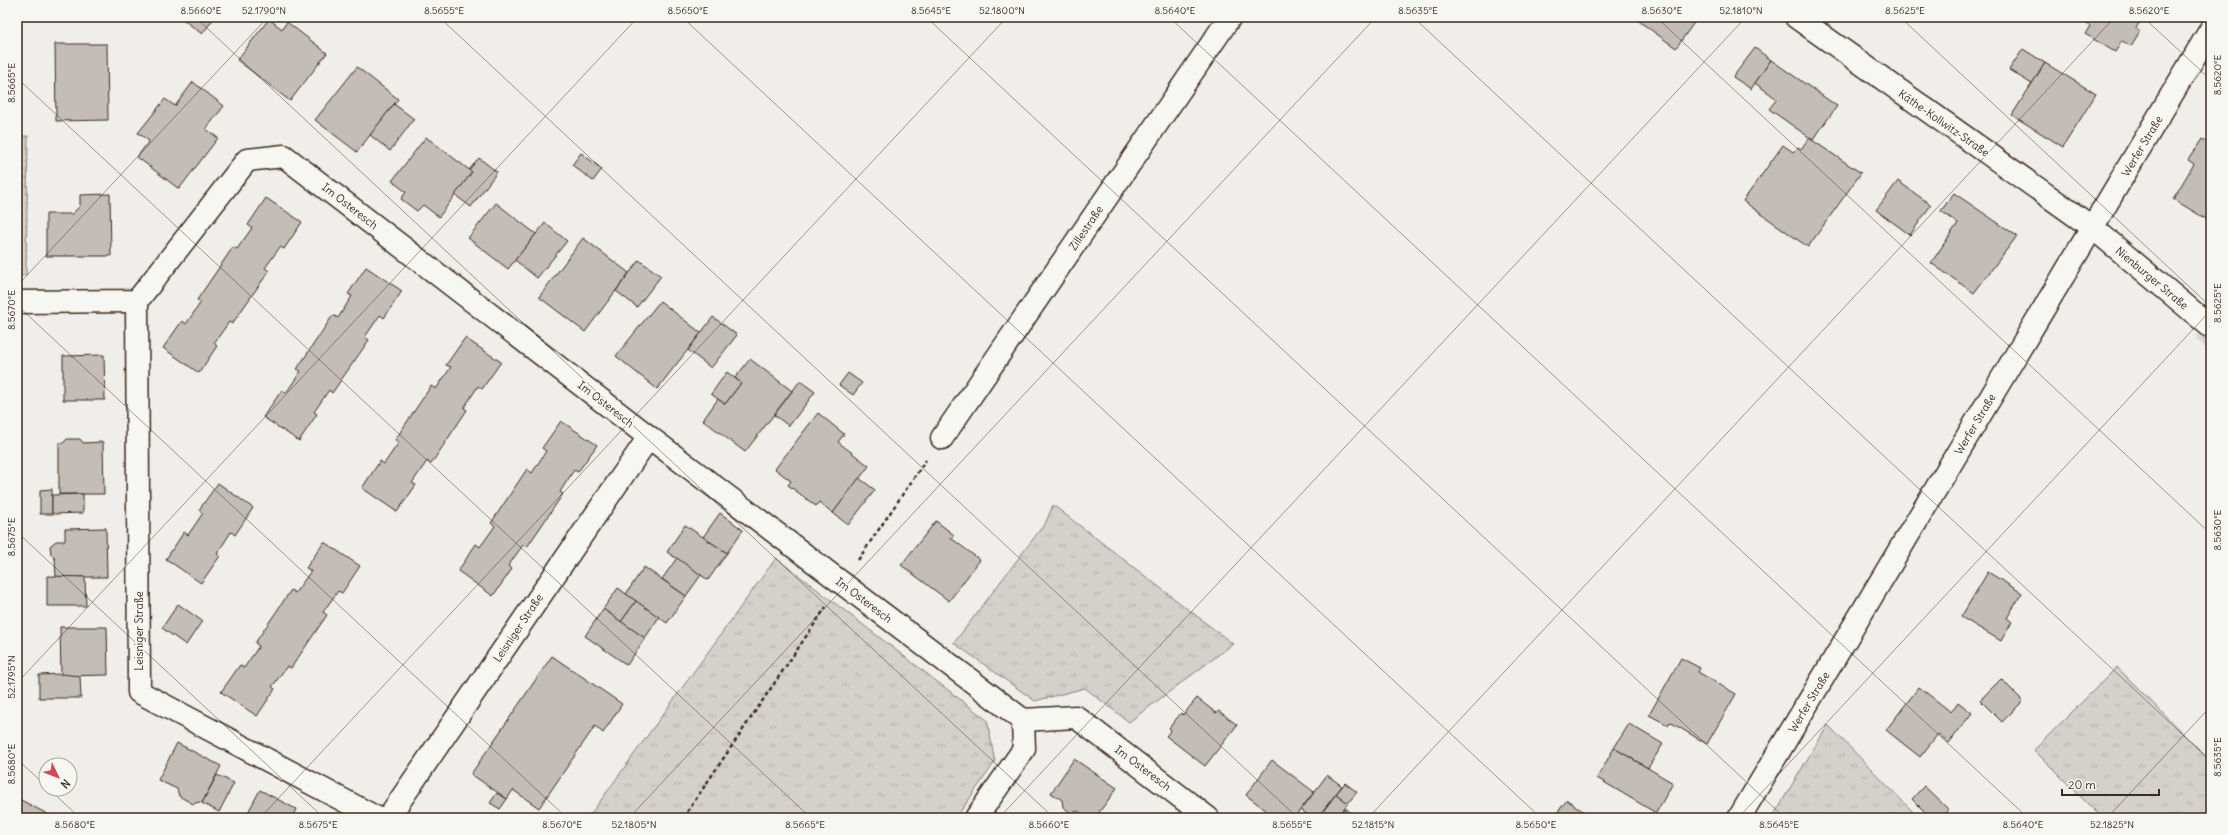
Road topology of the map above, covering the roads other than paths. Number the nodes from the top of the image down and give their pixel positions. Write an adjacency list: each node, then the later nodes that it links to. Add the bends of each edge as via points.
1 (1230, 17): 9 (street, Zillestraße)
2 (1796, 17): 4 (street, Käthe-Kollwitz-Straße)
3 (2211, 30): 4 (street, Werfer Straße)
4 (2093, 228): 7 (street, Nienburger Straße); 15 (street, Werfer Straße)
5 (137, 301): 6 (street); 8 (street, Im Osteresch, via 247,160 284,156); 11 (street, Leisniger Straße, via 139,692)
6 (17, 302)
7 (2211, 327)
8 (649, 437): 10 (street, Im Osteresch); 12 (street, Leisniger Straße)
9 (942, 438)
10 (1023, 720): 13 (street, via 1024,750); 14 (street, Im Osteresch, via 1076,717)
11 (377, 818)
12 (388, 818)
13 (976, 818)
14 (1208, 818)
15 (1739, 818)

